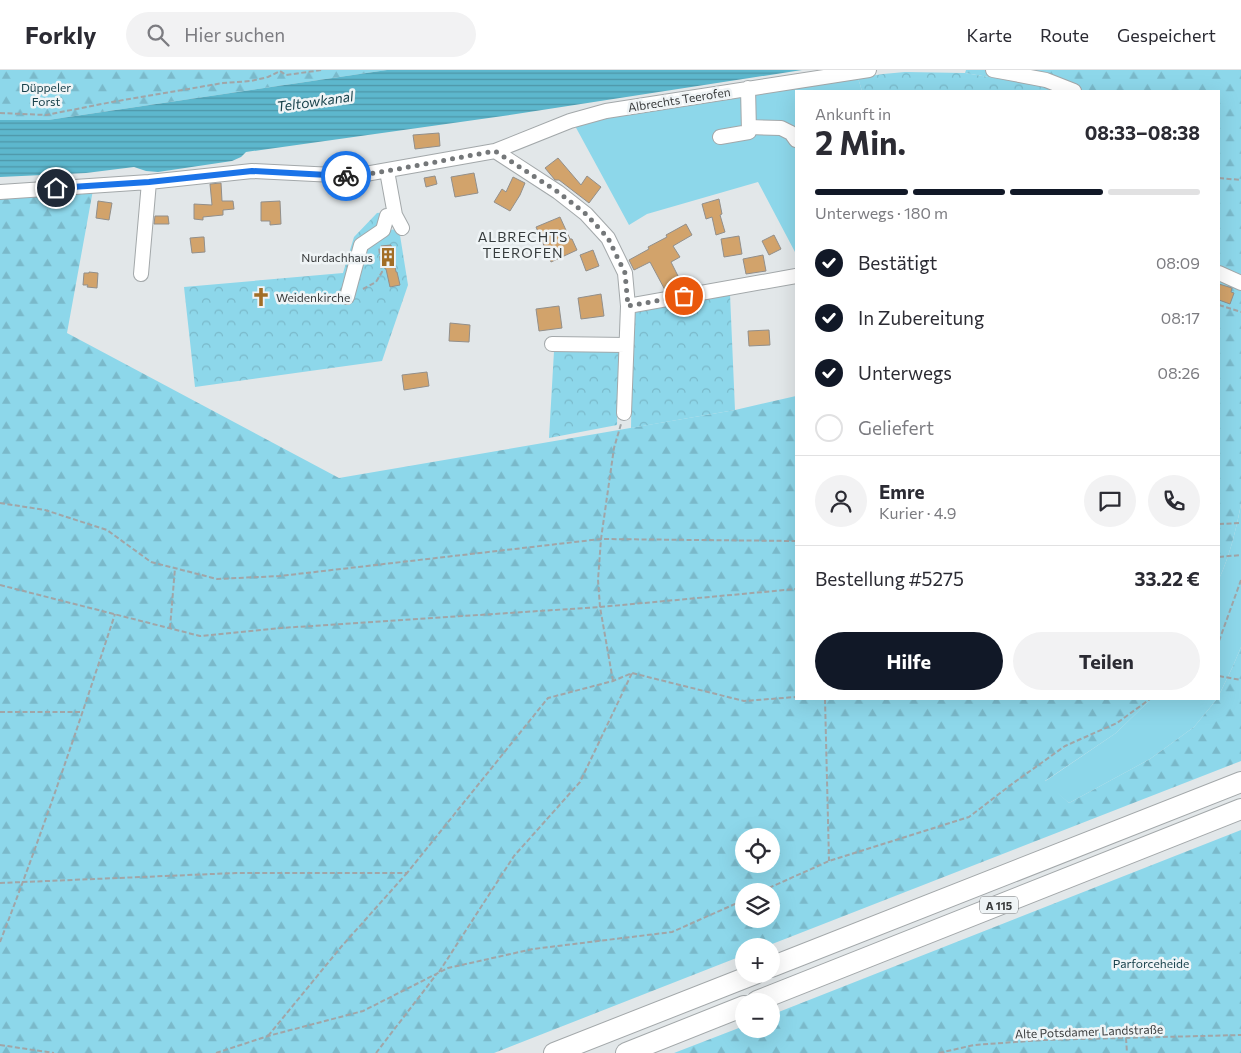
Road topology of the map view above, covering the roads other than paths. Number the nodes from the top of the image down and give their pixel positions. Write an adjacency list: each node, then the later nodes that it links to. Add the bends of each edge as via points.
1 (869, 70): 3 (street, Albrechts Teerofen)
2 (993, 70): 4 (street, via 1046,80)
3 (748, 88): 5 (street); 8 (street, Albrechts Teerofen, via 606,110)
4 (1071, 90)
5 (749, 127): 6 (street, via 749,132); 7 (street, via 781,128)
6 (720, 137)
7 (795, 139)
8 (495, 151): 9 (street, Albrechts Teerofen); 19 (street, via 558,192 586,214 608,238 625,273)
9 (387, 171): 10 (street, Albrechts Teerofen, via 354,176 252,171); 12 (street)
10 (149, 182): 11 (street, Albrechts Teerofen); 15 (street)
11 (0, 192)
12 (395, 215): 13 (street); 18 (street, via 387,216 383,230 361,245)
13 (402, 228)
14 (1220, 273): 17 (street)
15 (141, 274)
16 (795, 276): 19 (street)
17 (1241, 283)
18 (347, 297)
19 (630, 309): 21 (street)
20 (552, 344): 21 (street)
21 (626, 345): 22 (street)
22 (624, 413)
23 (1241, 782): 25 (highway, A 115)
24 (1241, 809): 27 (highway, A 115)
25 (780, 963)
26 (735, 982): 29 (highway)
27 (777, 993)
28 (735, 1010): 30 (highway)
29 (554, 1053)
30 (626, 1053)

